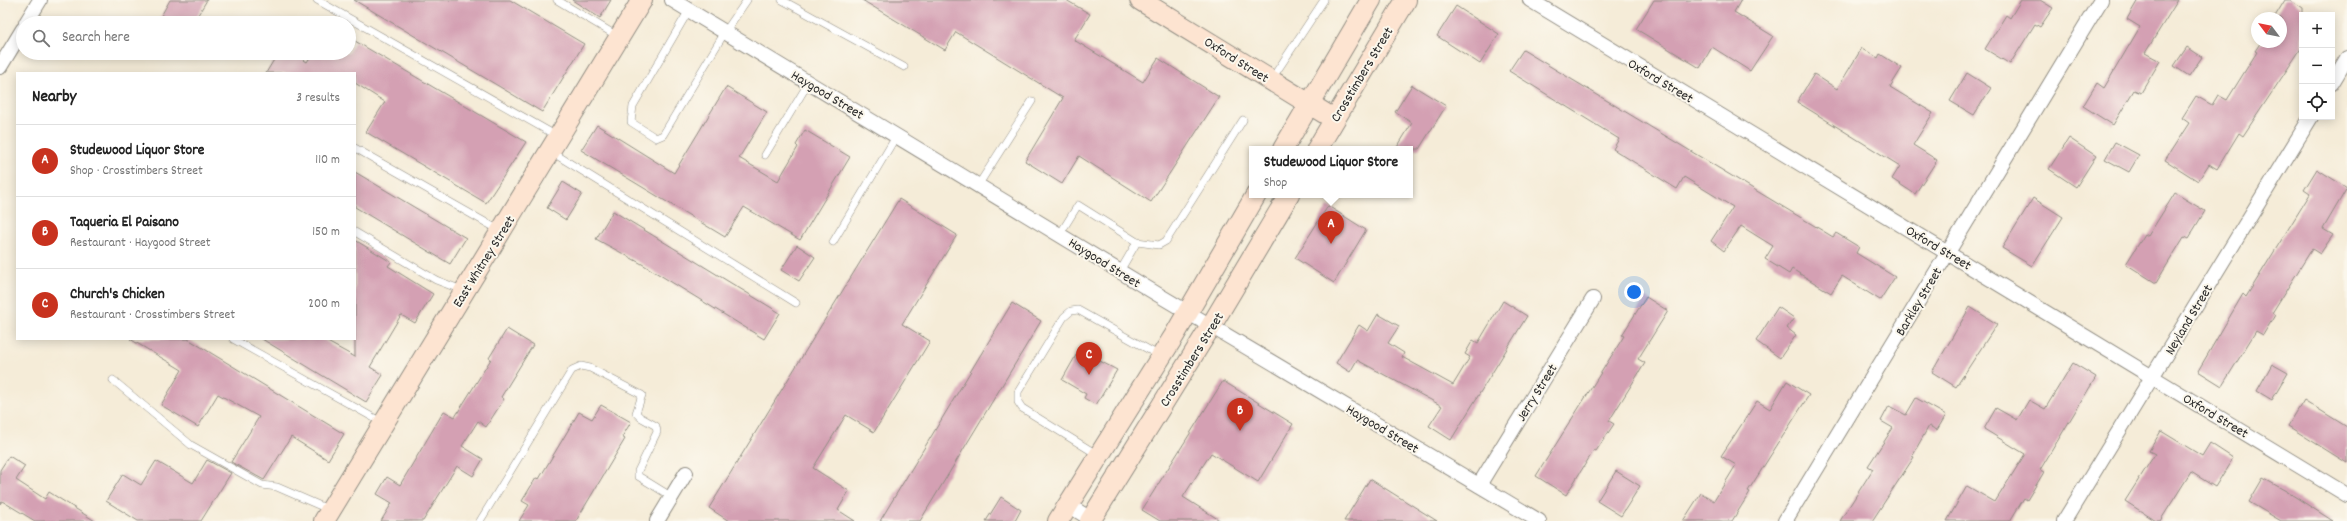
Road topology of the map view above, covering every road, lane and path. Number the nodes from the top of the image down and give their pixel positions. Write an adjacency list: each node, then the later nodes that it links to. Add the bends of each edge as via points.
1 (40, 0): 15 (street)
2 (318, 0): 16 (lane)
3 (557, 0): 19 (lane)
4 (642, 0): 19 (main road, East Whitney Street)
5 (672, 0): 14 (street, Haygood Street)
6 (747, 0): 18 (lane)
7 (782, 0): 23 (lane)
8 (1140, 0): 25 (main road, Oxford Street)
9 (1324, 0): 25 (lane)
10 (1371, 0): 28 (main road, Crosstimbers Street)
11 (1406, 0): 29 (main road, Crosstimbers Street)
12 (1530, 0): 46 (street, Oxford Street)
13 (2101, 0): 46 (street, Barkley Street)
14 (690, 10): 18 (street, Haygood Street); 18 (lane, via 633,106 631,122 656,138 663,135)
15 (30, 16)
16 (344, 16)
17 (356, 23): 33 (lane)
18 (725, 32): 26 (street, Haygood Street)
19 (619, 37): 33 (main road, East Whitney Street)
20 (16, 41): 22 (street)
21 (2347, 58): 24 (street)
22 (0, 67)
23 (904, 67)
24 (2335, 78)
25 (1271, 80): 28 (main road, Oxford Street)
26 (809, 82): 32 (street, Haygood Street); 37 (lane)
27 (1032, 101): 38 (lane)
28 (1309, 104): 29 (main road, Oxford Street); 34 (main road, Crosstimbers Street)
29 (1334, 119): 35 (main road, Crosstimbers Street)
30 (1243, 120): 45 (lane, via 1166,241 1159,245)
31 (2309, 120): 55 (street, Neyland Street)
32 (898, 135): 38 (street, Haygood Street); 44 (lane)
33 (555, 144): 41 (main road, East Whitney Street); 50 (lane)
34 (1285, 146)
35 (1318, 146)
36 (356, 149): 41 (lane)
37 (765, 155)
38 (979, 184): 43 (street, Haygood Street)
39 (1254, 198): 51 (main road, Crosstimbers Street)
40 (1287, 198): 52 (main road, Crosstimbers Street)
41 (501, 231): 48 (main road, East Whitney Street)
42 (356, 233): 48 (lane, via 436,280)
43 (1060, 234): 45 (lane, via 1078,205); 47 (street, Haygood Street)
44 (833, 242)
45 (1137, 242): 47 (lane)
46 (1947, 253): 55 (street, Oxford Street); 69 (street, Barkley Street)
47 (1120, 271): 51 (street, Haygood Street)
48 (464, 291): 57 (main road, East Whitney Street)
49 (1592, 299): 60 (street, Jerry Street)
50 (796, 303)
51 (1187, 312): 52 (street, Haygood Street); 54 (main road, Crosstimbers Street)
52 (1212, 326): 60 (street, Haygood Street); 65 (main road, Crosstimbers Street)
53 (236, 340): 57 (lane)
54 (1160, 357): 58 (main road, Crosstimbers Street); 58 (lane, via 1078,310 1070,311 1064,317 1018,392 1018,402 1022,408)
55 (2153, 377): 61 (street, Oxford Street); 70 (street, Neyland Street)
56 (114, 380): 64 (lane, via 191,445 262,485 277,487)
57 (383, 424): 64 (main road, East Whitney Street)
58 (1099, 455): 63 (main road, Crosstimbers Street)
59 (686, 473): 62 (street)
60 (1479, 485): 68 (street, Haygood Street)
61 (2347, 495)
62 (672, 497): 66 (lane, via 638,476 657,432 656,426 636,413 642,395 590,368 581,366 572,370); 67 (street)
63 (1063, 513): 65 (street)
64 (327, 515)
65 (1092, 520)
66 (480, 521)
67 (657, 521)
68 (1539, 521)
69 (1785, 521)
70 (2064, 521)

